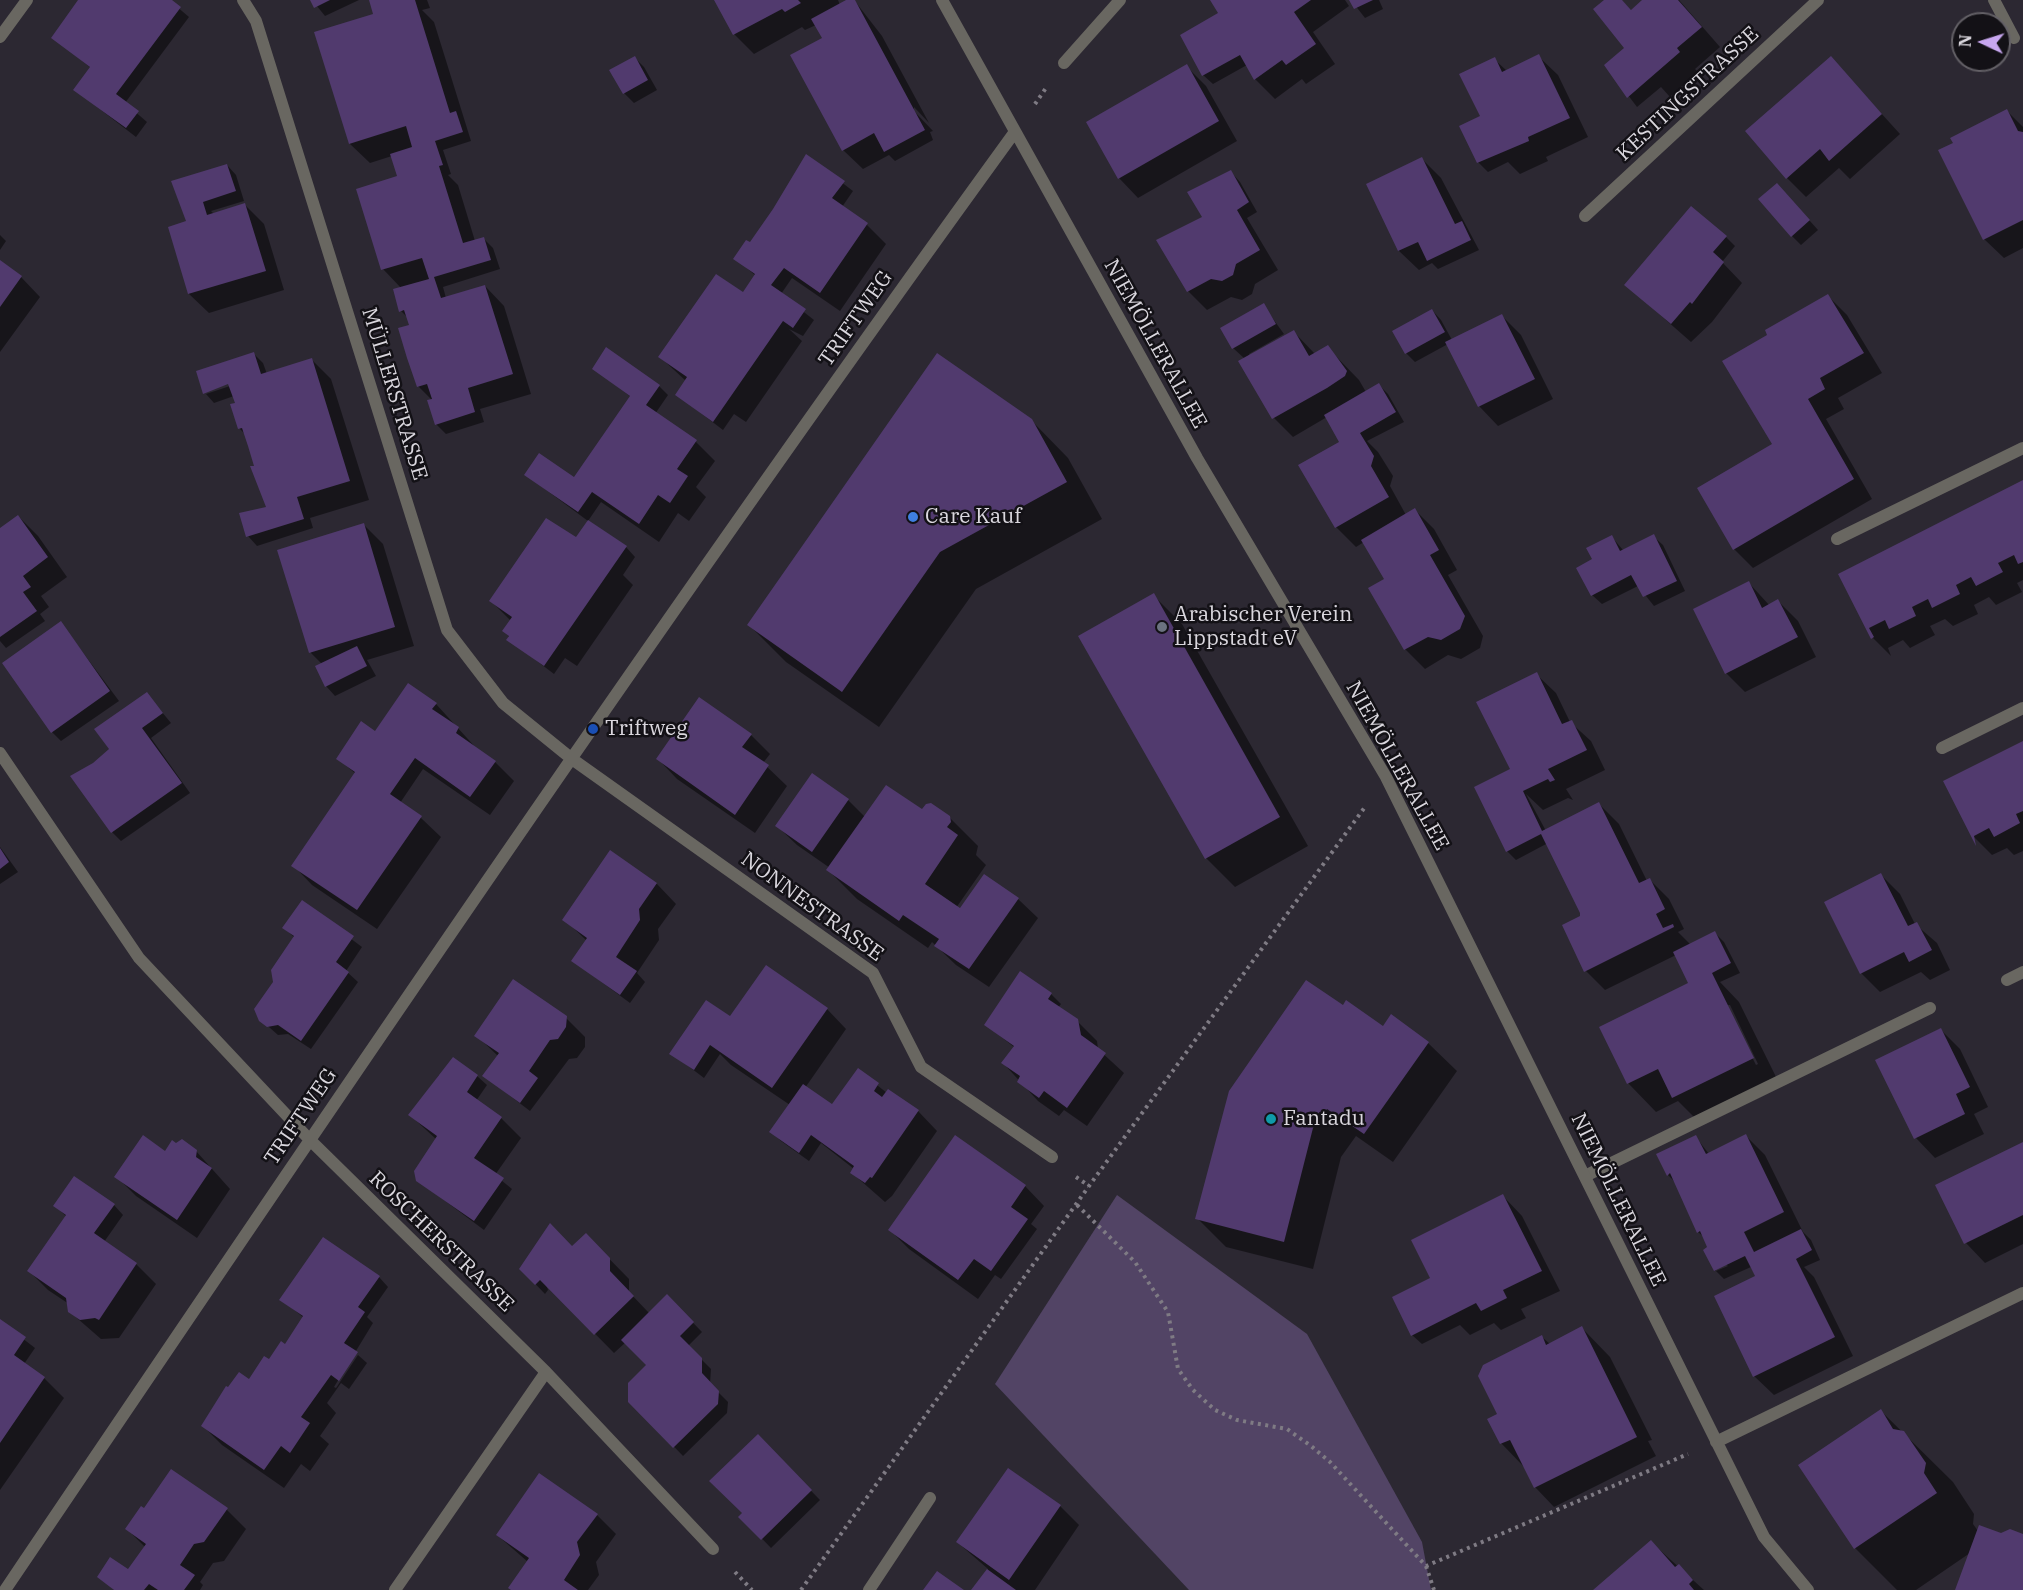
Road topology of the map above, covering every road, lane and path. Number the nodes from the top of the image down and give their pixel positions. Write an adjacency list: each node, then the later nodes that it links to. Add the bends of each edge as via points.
1 (27, 0): 7 (street)
2 (243, 0): 17 (street, MÜLLERSTRASSE, via 256,21 447,630 503,703)
3 (942, 0): 10 (street, NIEMÖLLERALLEE)
4 (1120, 0): 9 (street)
5 (1818, 0): 11 (street, KESTINGSTRASSE)
6 (1994, 0): 8 (street)
7 (0, 37)
8 (2014, 38)
9 (1064, 63): 10 (path)
10 (1014, 133): 17 (street, TRIFTWEG); 18 (street, NIEMÖLLERALLEE, via 1197,458)
11 (1585, 216)
12 (2023, 448): 13 (street)
13 (1837, 539)
14 (2023, 708): 15 (street)
15 (1942, 748)
16 (0, 753): 22 (street, ROSCHERSTRASSE, via 139,958)
17 (572, 759): 22 (street, TRIFTWEG); 23 (street, NONNESTRASSE, via 873,973 921,1067)
18 (1386, 777): 24 (street, NIEMÖLLERALLEE); 25 (path)
19 (2023, 972): 20 (street)
20 (2007, 980)
21 (1930, 1008): 24 (street)
22 (309, 1140): 27 (street, ROSCHERSTRASSE); 32 (street, TRIFTWEG)
23 (1052, 1157)
24 (1585, 1176): 28 (street, NIEMÖLLERALLEE)
25 (1077, 1205): 31 (path, via 1135,1262 1168,1312 1179,1369 1193,1390 1222,1413 1237,1420 1287,1429 1311,1446); 34 (path)
26 (2023, 1293): 28 (street)
27 (546, 1372): 30 (street, ROSCHERSTRASSE); 33 (street)
28 (1716, 1442): 31 (path); 37 (street, NIEMÖLLERALLEE, via 1764,1536)
29 (930, 1498): 35 (street)
30 (713, 1550)
31 (1426, 1566): 36 (path)
32 (6, 1590)
33 (395, 1590)
34 (801, 1590)
35 (869, 1590)
36 (1434, 1590)
37 (1808, 1590)

